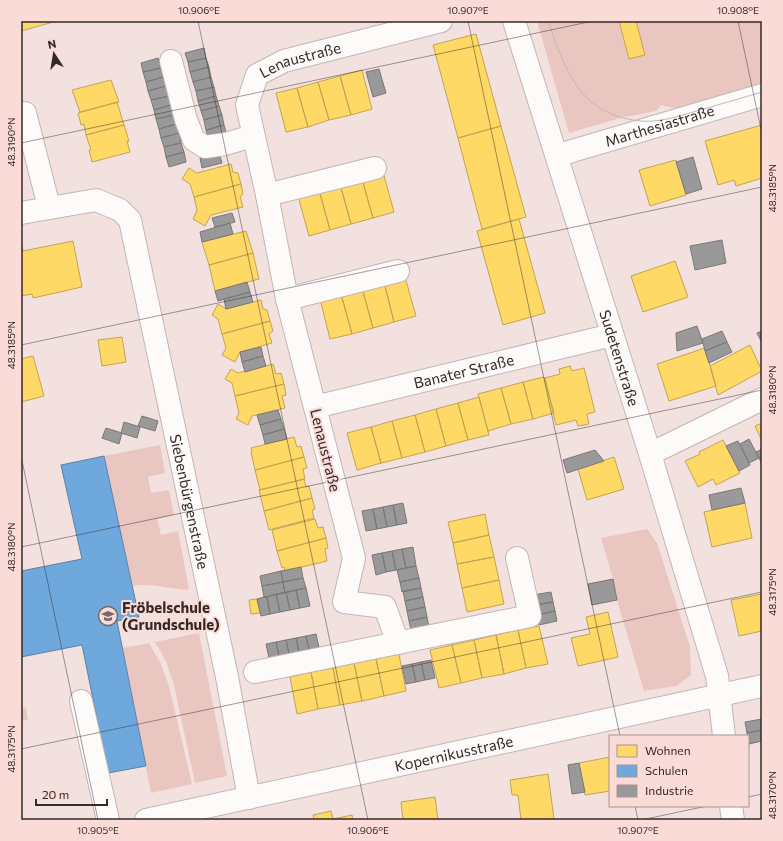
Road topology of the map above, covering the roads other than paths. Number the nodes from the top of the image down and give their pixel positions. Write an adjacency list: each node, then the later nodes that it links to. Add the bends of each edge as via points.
1 (441, 21): 6 (street, Lenaustraße, via 284,61 257,75 247,105)
2 (514, 21): 7 (street, Sudetenstraße)
3 (171, 61): 6 (street, via 186,120 194,140 205,147)
4 (762, 95): 7 (street, Marthesiastraße)
5 (25, 114): 10 (street)
6 (253, 136): 9 (street, Lenaustraße)
7 (557, 156): 14 (street, Sudetenstraße)
8 (375, 168): 9 (street)
9 (267, 195): 13 (street, Lenaustraße)
10 (49, 208): 11 (street); 25 (street, Siebenbürgenstraße, via 96,200 120,210 130,220 227,677)
11 (21, 213)
12 (398, 271): 13 (street)
13 (287, 299): 16 (street, Lenaustraße)
14 (612, 335): 16 (street, Banater Straße); 17 (street, Sudetenstraße)
15 (762, 399): 17 (street)
16 (315, 407): 19 (street, Lenaustraße, via 354,558 344,602 385,606)
17 (650, 454): 22 (street, Sudetenstraße, via 717,676)
18 (517, 558): 19 (street, via 530,616)
19 (398, 643): 20 (street)
20 (255, 672)
21 (762, 686): 22 (street, Kopernikusstraße)
22 (720, 696): 24 (street, Sudetenstraße); 25 (street, Kopernikusstraße)
23 (81, 701): 27 (street)
24 (724, 735)
25 (249, 798): 28 (street, Kopernikusstraße)
26 (731, 807): 29 (street)
27 (108, 820)
28 (146, 820)
29 (733, 820)

